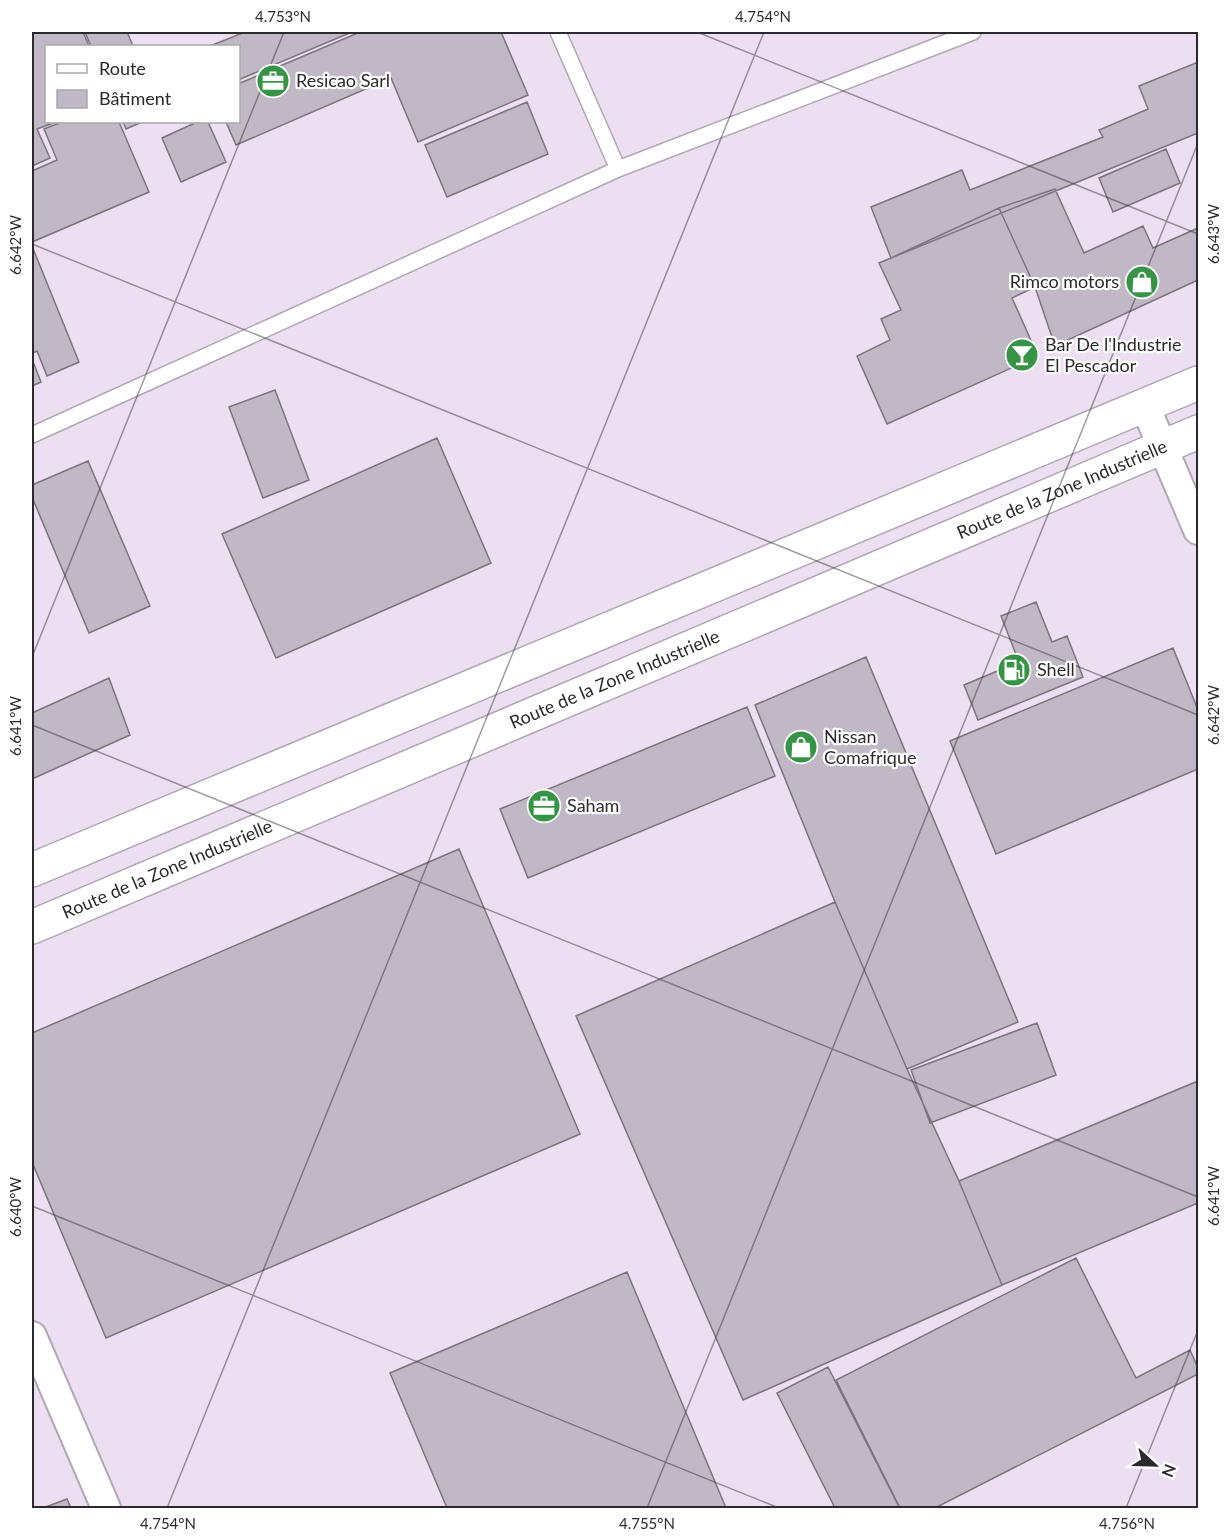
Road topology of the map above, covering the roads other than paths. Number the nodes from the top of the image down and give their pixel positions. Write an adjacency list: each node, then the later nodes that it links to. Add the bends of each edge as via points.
1 (558, 32): 3 (lane)
2 (973, 32): 3 (lane)
3 (618, 169): 7 (lane)
4 (1198, 383): 5 (main road)
5 (1145, 406): 8 (street); 10 (main road)
6 (1198, 432): 8 (main road, Route de la Zone Industrielle)
7 (32, 435)
8 (1163, 448): 9 (street); 11 (main road, Route de la Zone Industrielle)
9 (1198, 530)
10 (32, 870)
11 (32, 927)
12 (32, 1336): 13 (street)
13 (106, 1509)

